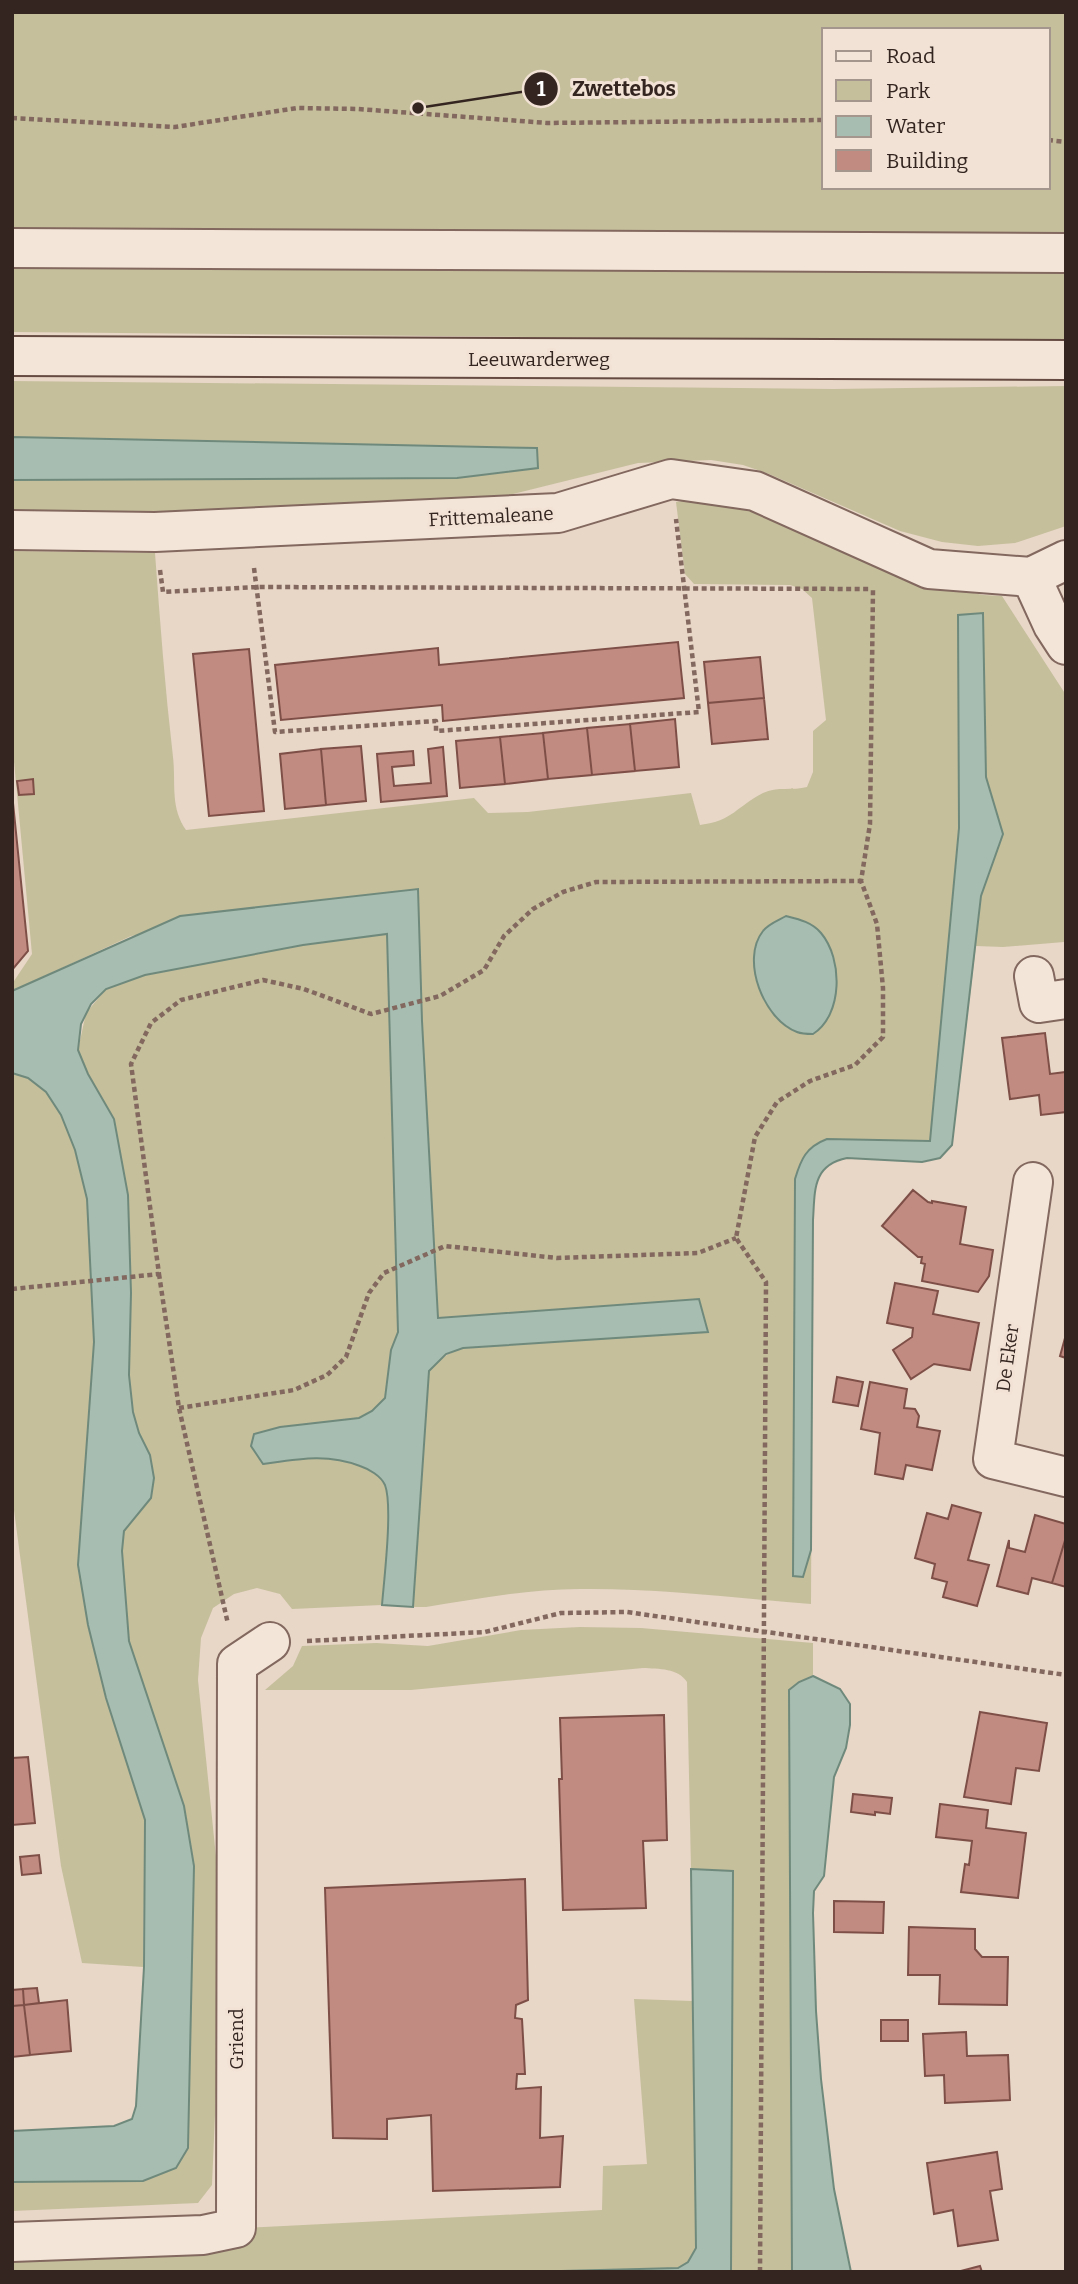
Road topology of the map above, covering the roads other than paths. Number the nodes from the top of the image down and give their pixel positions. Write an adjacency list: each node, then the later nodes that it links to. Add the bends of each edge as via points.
1 (12, 248): 2 (street)
2 (1066, 253)
3 (12, 356): 4 (street, Leeuwarderweg)
4 (1066, 360)
5 (12, 530): 7 (street, Frittemaleane, via 155,532 558,513 671,479 755,491 929,569)
6 (1066, 561): 7 (street)
7 (1031, 577): 8 (street)
8 (1066, 645)
9 (1034, 976): 10 (street, via 1039,1003)
10 (1066, 999)
11 (1033, 1182): 12 (street, De Eker, via 993,1459)
12 (1066, 1477)
13 (270, 1643): 14 (street, Griend, via 237,1664 236,2228 203,2235)
14 (12, 2242)

